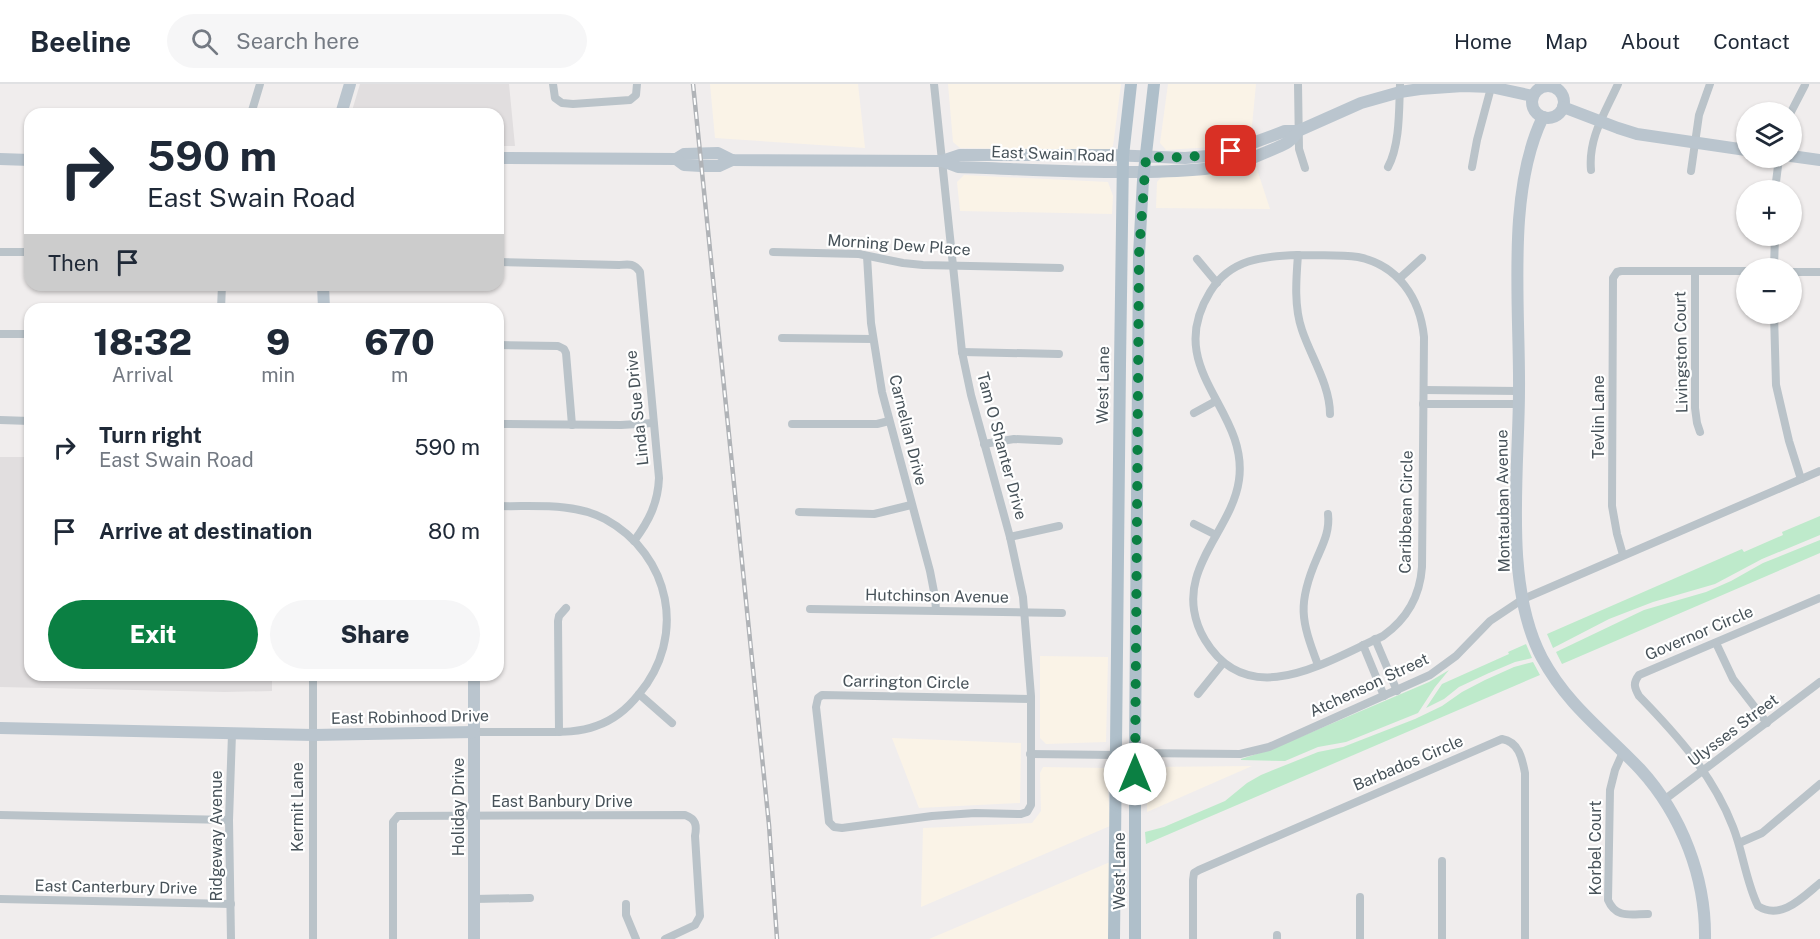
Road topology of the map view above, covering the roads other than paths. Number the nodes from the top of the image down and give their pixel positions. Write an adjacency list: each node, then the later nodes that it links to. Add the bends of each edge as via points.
1 (260, 84): 18 (street)
2 (350, 84): 19 (street)
3 (553, 84): 4 (street, via 558,101 573,104 625,101 633,98)
4 (637, 84)
5 (934, 84): 32 (street, Tam O Shanter Drive)
6 (1131, 84): 25 (main road, West Lane)
7 (1154, 84): 26 (main road, West Lane)
8 (1298, 84): 22 (street)
9 (1618, 84): 21 (street)
10 (1710, 84): 23 (street, via 1699,115)
11 (1805, 85): 16 (street)
12 (1491, 86): 14 (street, East Swain Road); 15 (street, East Swain Road); 34 (street)
13 (1557, 86): 15 (street, via 1540,88); 17 (street, via 1563,96)
14 (1400, 88): 22 (street, East Swain Road); 33 (street, via 1396,147)
15 (1533, 96): 20 (street, via 1535,111)
16 (1796, 102)
17 (1563, 107): 20 (street, via 1553,117); 21 (street)
18 (253, 108)
19 (343, 108)
20 (1543, 117): 65 (street, Montauban Avenue, via 1528,160 1520,218)
21 (1601, 122): 23 (street, via 1637,134); 36 (street, via 1592,143)
22 (1298, 131): 26 (street, East Swain Road, via 1285,131 1208,156); 35 (street); 39 (street, East Swain Road, via 1292,141 1249,160 1218,168)
23 (1695, 143): 24 (street); 37 (street)
24 (1736, 149)
25 (1123, 156): 26 (street, East Swain Road); 32 (street, East Swain Road, via 960,155); 38 (main road, West Lane)
26 (1146, 157): 39 (main road, West Lane)
27 (504, 158): 32 (street, East Swain Road, via 676,159 684,154 718,153 732,160)
28 (1802, 158): 31 (street)
29 (0, 159): 30 (street)
30 (24, 160)
31 (1820, 160)
32 (942, 161): 38 (street, East Swain Road, via 958,167); 48 (street, Tam O Shanter Drive)
33 (1388, 167)
34 (1472, 167)
35 (1305, 168)
36 (1591, 170)
37 (1691, 171)
38 (1123, 172): 39 (street, East Swain Road); 123 (main road, West Lane)
39 (1144, 172): 121 (main road, West Lane, via 1139,254)
40 (0, 252): 41 (street)
41 (24, 252)
42 (772, 252): 44 (street, Morning Dew Place)
43 (1298, 255): 54 (street, Caribbean Circle, via 1362,258); 55 (street, Caribbean Circle, via 1247,262); 70 (street, via 1299,322 1329,399)
44 (867, 256): 48 (street, Morning Dew Place, via 903,263); 60 (street, Carnelian Drive)
45 (1422, 258): 54 (street)
46 (1197, 259): 55 (street)
47 (504, 262): 74 (street, Linda Sue Drive, via 637,267)
48 (952, 265): 49 (street, Morning Dew Place); 62 (street, Tam O Shanter Drive)
49 (1060, 268)
50 (1695, 271): 51 (street); 78 (street, Livingston Court, via 1695,408); 92 (street, Tevlin Lane, via 1621,271 1613,278 1612,506)
51 (1736, 271)
52 (1802, 272): 53 (street)
53 (1820, 272)
54 (1400, 278): 64 (street, Caribbean Circle, via 1416,302 1423,325)
55 (1217, 283): 66 (street, Caribbean Circle, via 1200,310 1196,336 1202,372)
56 (1774, 324): 82 (street, via 1776,385)
57 (0, 334): 58 (street)
58 (24, 334)
59 (782, 338): 60 (street)
60 (873, 339): 73 (street, Carnelian Drive)
61 (504, 345): 77 (street, via 562,347 566,353)
62 (962, 352): 63 (street); 80 (street, Tam O Shanter Drive)
63 (1059, 354)
64 (1424, 390): 65 (street); 67 (street, Caribbean Circle)
65 (1520, 391): 68 (street, Montauban Avenue)
66 (1216, 401): 69 (street); 89 (street, Caribbean Circle, via 1235,440 1240,466 1235,495)
67 (1423, 404): 68 (street); 100 (street, Caribbean Circle, via 1419,586 1411,607 1399,622)
68 (1519, 404): 94 (street, Montauban Avenue, via 1516,543)
69 (1194, 413)
70 (1330, 414)
71 (0, 420): 72 (street)
72 (24, 421)
73 (889, 421): 75 (street); 83 (street, Carnelian Drive)
74 (653, 423): 77 (street); 91 (street, Linda Sue Drive, via 657,496 649,519)
75 (792, 423)
76 (504, 424): 77 (street)
77 (572, 425)
78 (1700, 432)
79 (1059, 441): 80 (street, via 1014,439)
80 (984, 444): 90 (street, Tam O Shanter Drive)
81 (1820, 471): 82 (street, Atchenson Street)
82 (1801, 479): 92 (street, Atchenson Street)
83 (911, 505): 85 (street, via 874,514); 97 (street, Carnelian Drive, via 930,571)
84 (504, 506): 91 (street, East Robinhood Drive, via 583,510 613,523)
85 (799, 512)
86 (1328, 514): 104 (street, via 1329,526 1303,602 1305,628)
87 (1194, 524): 89 (street)
88 (1059, 526): 90 (street)
89 (1216, 535): 103 (street, Caribbean Circle, via 1199,569 1194,604 1202,634)
90 (1010, 537): 98 (street, Tam O Shanter Drive)
91 (634, 541): 109 (street, East Robinhood Drive, via 655,570 667,612 661,657)
92 (1623, 555): 94 (street, Atchenson Street)
93 (1820, 598): 101 (street, Governor Circle)
94 (1523, 599): 108 (street, Atchenson Street, via 1490,621 1446,665); 120 (street, Montauban Avenue, via 1534,640 1551,674 1581,712)
95 (566, 608): 117 (street, via 558,621)
96 (810, 609): 97 (street, Hutchinson Avenue)
97 (936, 610): 98 (street, Hutchinson Avenue)
98 (1025, 613): 99 (street, Hutchinson Avenue); 112 (street, Tam O Shanter Drive)
99 (1062, 613)
100 (1375, 639): 102 (street, Caribbean Circle); 108 (street)
101 (1716, 643): 114 (street, via 1733,679); 124 (street, Governor Circle, via 1639,675 1635,681 1639,696)
102 (1363, 645): 104 (street, Caribbean Circle); 111 (street)
103 (1223, 663): 104 (street, Caribbean Circle, via 1249,675 1270,678 1298,674); 110 (street)
104 (1318, 665)
105 (313, 681): 119 (street, Kermit Lane)
106 (474, 681): 116 (street, Holiday Drive)
107 (1820, 682): 114 (street, Ulysses Street)
108 (1397, 691): 111 (street, Atchenson Street)
109 (639, 694): 113 (street); 117 (street, East Robinhood Drive, via 605,723)
110 (1198, 694)
111 (1384, 696): 121 (street, Atchenson Street, via 1248,753)
112 (1031, 699): 122 (street, Tam O Shanter Drive); 127 (street, Carrington Circle, via 824,694 818,698 816,707 828,819 834,827 975,813)
113 (672, 723)
114 (1767, 723): 124 (street, Ulysses Street)
115 (0, 728): 118 (street, East Robinhood Drive)
116 (474, 732): 117 (street, East Robinhood Drive); 119 (street, East Robinhood Drive); 129 (street, Holiday Drive)
117 (559, 732)
118 (232, 734): 119 (street, East Robinhood Drive); 130 (street, Ridgeway Avenue)
119 (313, 735): 142 (street, Kermit Lane)
120 (1623, 752): 126 (street, Montauban Avenue); 140 (street, Korbel Court, via 1610,790 1608,900 1616,912)
121 (1135, 753): 148 (main road, West Lane)
122 (1030, 754): 123 (street); 127 (street, Tam O Shanter Drive, via 1031,805)
123 (1116, 754): 147 (main road, West Lane)
124 (1704, 771): 126 (street, Ulysses Street); 131 (street, Governor Circle, via 1724,805)
125 (1820, 784): 131 (street, via 1762,833)
126 (1664, 800): 153 (street, Montauban Avenue, via 1684,837 1697,875)
127 (1024, 814)
128 (0, 816): 130 (street)
129 (474, 816): 135 (street, Holiday Drive); 143 (street, East Banbury Drive, via 401,815 393,822); 146 (street, East Banbury Drive, via 685,815 693,819 697,826 700,916 695,925)
130 (230, 820): 138 (street, Ridgeway Avenue)
131 (1739, 843): 133 (street, Governor Circle, via 1755,899 1765,911 1792,905)
132 (1442, 861): 151 (street)
133 (1820, 883)
134 (1360, 897): 150 (street)
135 (474, 898): 136 (street); 144 (street, Holiday Drive)
136 (530, 898)
137 (0, 899): 138 (street, East Canterbury Drive)
138 (231, 904): 141 (street, Ridgeway Avenue)
139 (626, 904): 145 (street, via 626,915)
140 (1648, 914)
141 (231, 939)
142 (313, 939)
143 (393, 939)
144 (474, 939)
145 (636, 939)
146 (665, 939)
147 (1114, 939)
148 (1135, 939)
149 (1193, 939): 152 (street, Barbados Circle, via 1194,873 1502,739 1515,745 1525,773)
150 (1360, 939)
151 (1442, 939)
152 (1525, 939)
153 (1705, 939)

